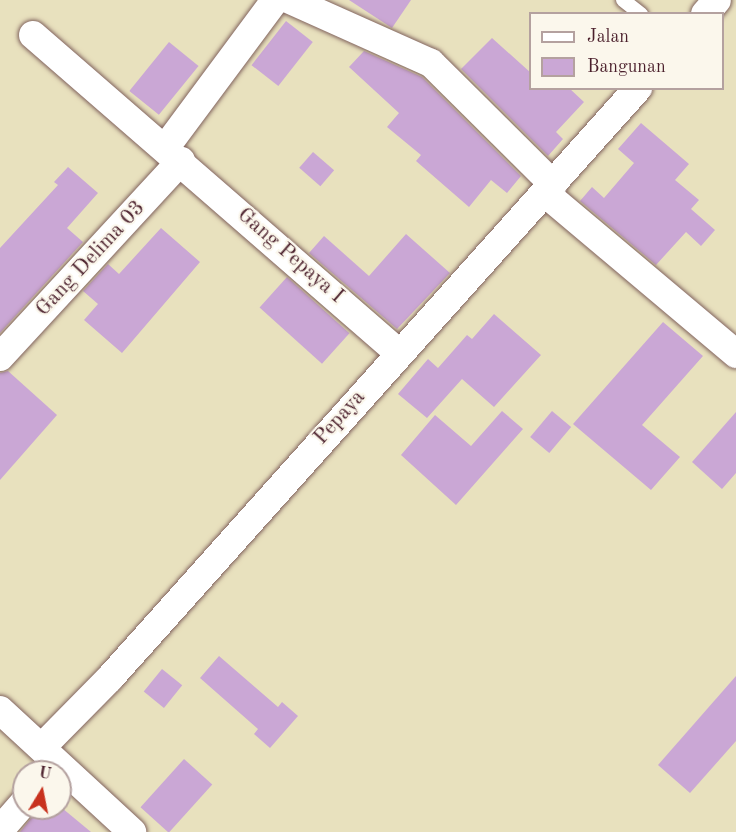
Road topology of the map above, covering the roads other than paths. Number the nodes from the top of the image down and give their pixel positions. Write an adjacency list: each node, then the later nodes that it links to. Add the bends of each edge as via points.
1 (274, 0): 9 (street, Gang Delima 03)
2 (290, 0): 10 (street, via 431,63)
3 (623, 0): 5 (lane)
4 (717, 0): 6 (street)
5 (638, 12)
6 (707, 12)
7 (33, 34): 9 (street, Gang Pepaya I)
8 (636, 90): 10 (street, Pepaya)
9 (174, 154): 11 (street, Gang Pepaya I); 13 (street, Gang Delima 03)
10 (549, 189): 11 (street, Pepaya); 12 (street)
11 (399, 353): 16 (street, Pepaya, via 110,678)
12 (736, 354)
13 (0, 357)
14 (0, 710): 15 (street)
15 (49, 760)
16 (51, 760)
17 (72, 780): 20 (street)
18 (12, 816): 19 (street)
19 (0, 830)
20 (132, 832)

